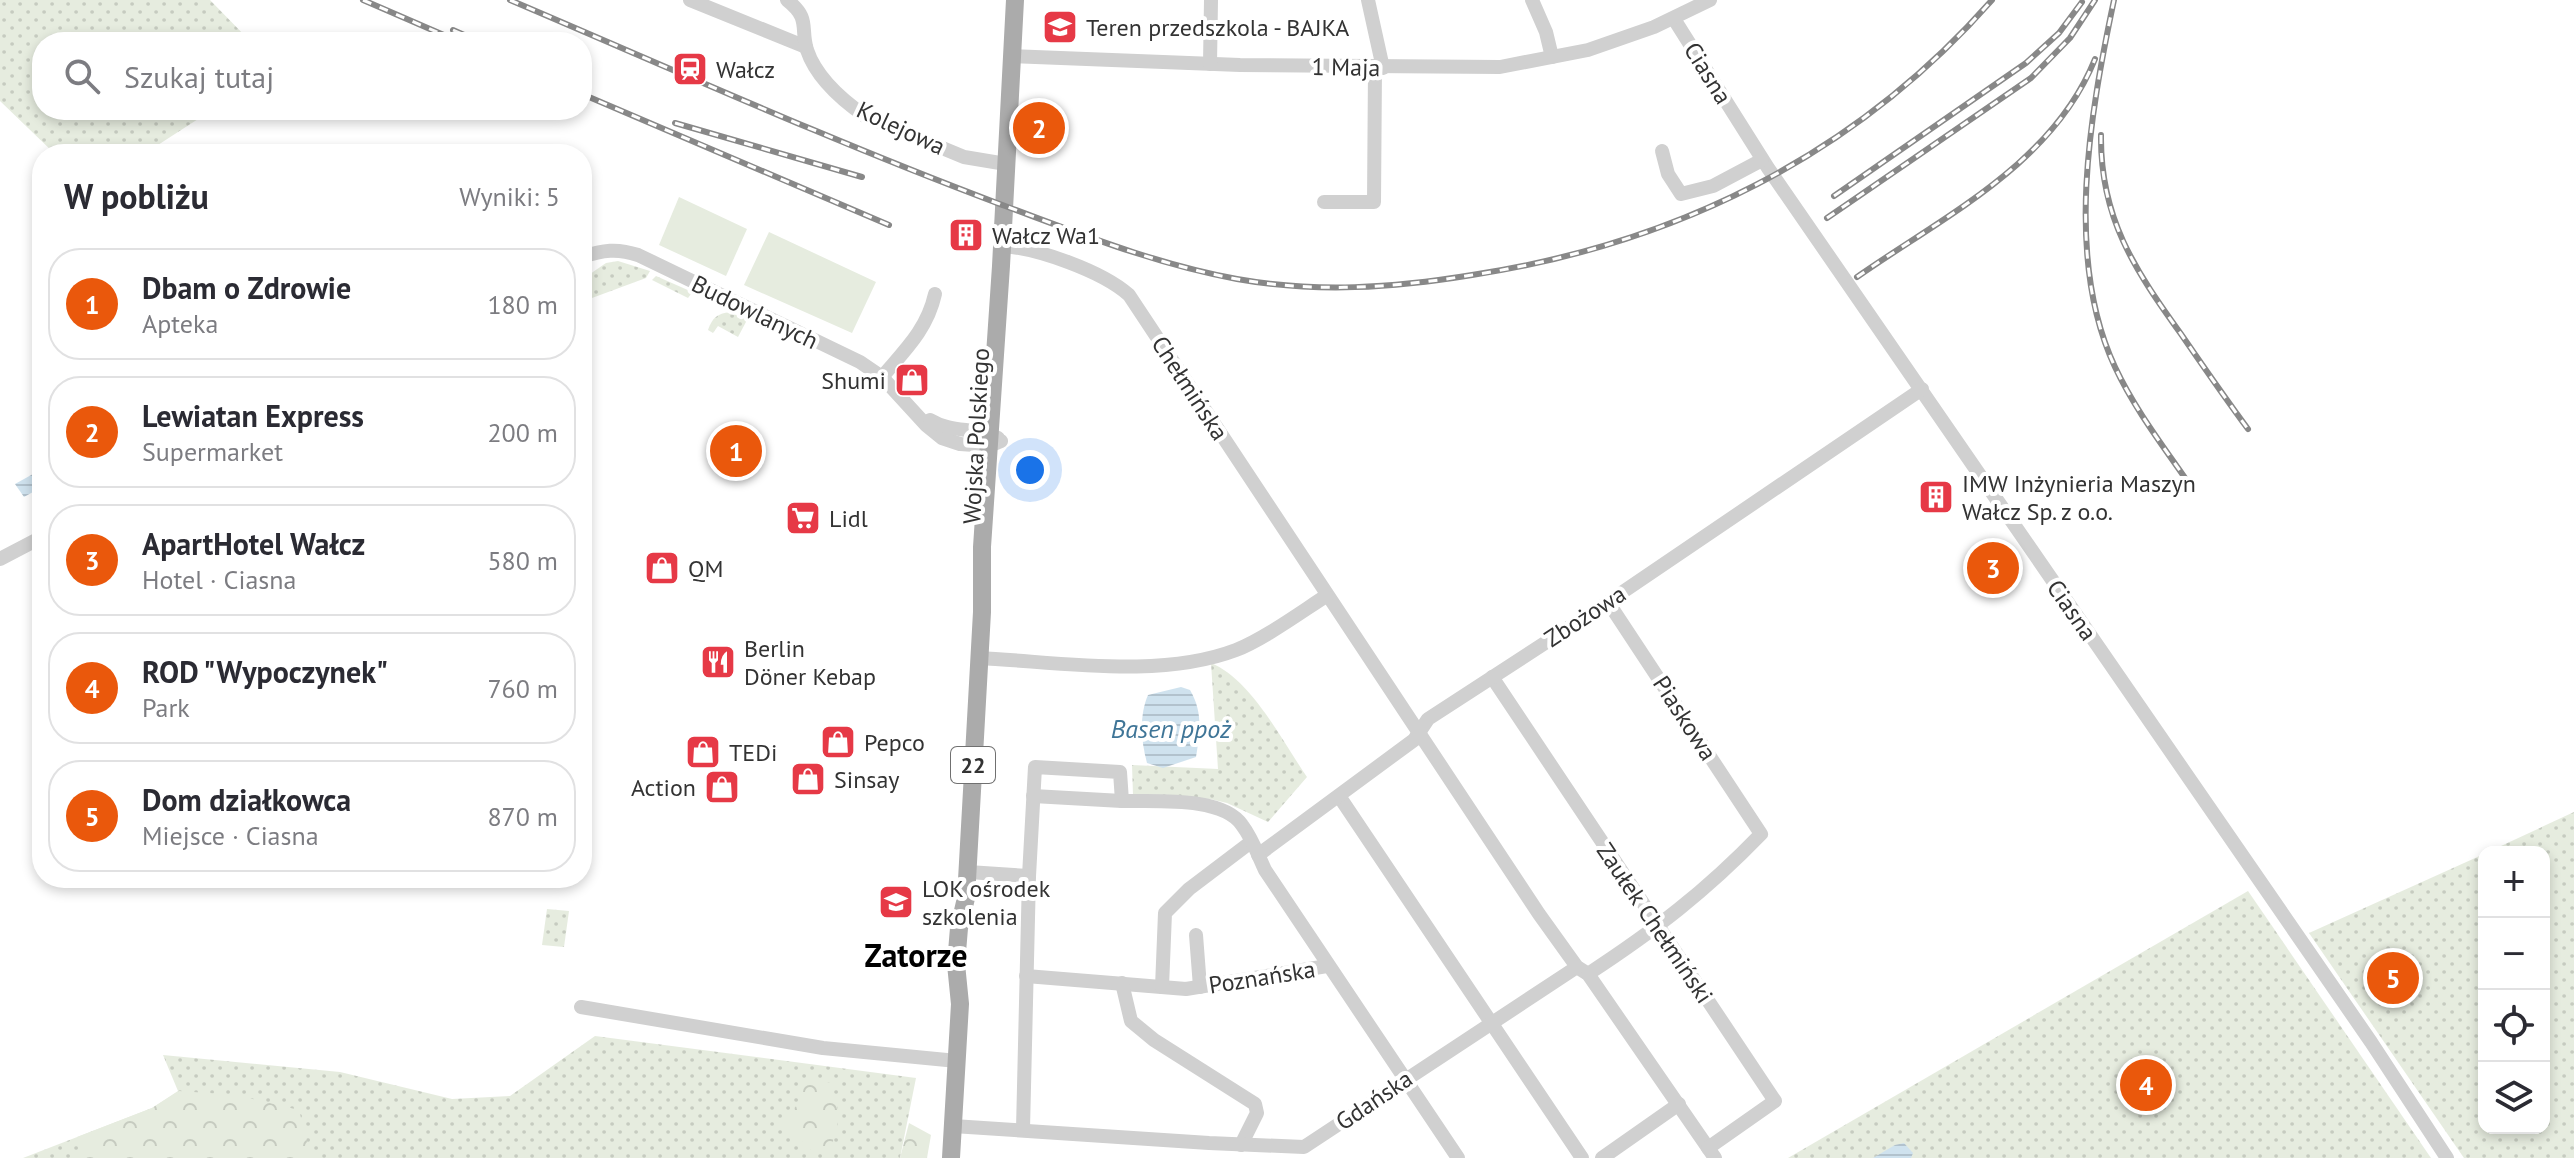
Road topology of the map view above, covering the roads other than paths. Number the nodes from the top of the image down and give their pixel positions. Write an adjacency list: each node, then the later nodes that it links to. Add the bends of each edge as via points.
1 (690, 0): 9 (street)
2 (787, 0): 9 (street, Kolejowa, via 801,14)
3 (1015, 0): 10 (main road, Wojska Polskiego / 22)
4 (1211, 0): 12 (street)
5 (1368, 0): 13 (street)
6 (1532, 0): 11 (street)
7 (1704, 2): 8 (street, 1 Maja)
8 (1674, 19): 11 (street, 1 Maja, via 1611,43); 15 (street, Ciasna)
9 (806, 47): 16 (street, Kolejowa, via 821,75 865,116 964,157)
10 (1011, 56): 12 (street, 1 Maja); 16 (main road, Wojska Polskiego / 22)
11 (1552, 57): 13 (street, 1 Maja, via 1500,67)
12 (1210, 64): 13 (street, 1 Maja)
13 (1379, 68): 17 (street, via 1374,202)
14 (1662, 151): 15 (street, via 1681,194 1731,179)
15 (1762, 160): 23 (street, Ciasna)
16 (1006, 164): 18 (main road, Wojska Polskiego / 22)
17 (1324, 202)
18 (1002, 246): 20 (main road, Wojska Polskiego / 22); 30 (street, Chełmińska, via 1101,275 1129,295)
19 (592, 254): 22 (street, Budowlanych, via 623,250 638,255)
20 (1001, 266): 24 (main road, Wojska Polskiego / 22); 27 (main road, Wojska Polskiego / 22, via 1005,359)
21 (935, 294): 22 (street, via 919,334)
22 (882, 377): 25 (street, Budowlanych)
23 (1922, 389): 31 (street, Zbożowa); 63 (street, Ciasna)
24 (992, 396): 26 (street); 27 (main road, Wojska Polskiego / 22)
25 (913, 409): 26 (street, Budowlanych, via 943,427); 27 (street, Budowlanych, via 950,442)
26 (967, 429): 27 (street, Budowlanych)
27 (993, 440): 32 (main road, Wojska Polskiego / 22, via 994,547)
28 (32, 542): 29 (street)
29 (0, 559)
30 (1326, 596): 32 (street, via 1239,649 1208,658 1127,665); 34 (street, Chełmińska)
31 (1608, 602): 33 (street, Zbożowa); 38 (street, Piaskowa)
32 (979, 658): 40 (main road, Wojska Polskiego / 22)
33 (1492, 677): 34 (street, Zbożowa, via 1428,719); 42 (street, Zaułek Chełmiński)
34 (1419, 731): 36 (street, Zbożowa); 45 (street, Zaułek Chełmiński)
35 (1033, 796): 37 (street, Poznańska); 37 (street, via 1035,767 1120,772); 41 (street)
36 (1339, 796): 39 (street, Zbożowa); 51 (street)
37 (1122, 801): 39 (street, Poznańska, via 1213,806 1241,823)
38 (1761, 834): 42 (street, Gdańska, via 1701,894)
39 (1255, 848): 44 (street, Poznańska); 48 (street, Zbożowa, via 1189,889 1165,913)
40 (968, 872): 41 (street); 52 (main road, Wojska Polskiego / 22, via 956,964)
41 (1029, 876): 46 (street)
42 (1657, 928): 45 (street, Gdańska); 58 (street, Zaułek Chełmiński, via 1775,1101)
43 (1196, 935): 49 (street)
44 (1327, 966): 49 (street, Poznańska); 53 (street)
45 (1583, 970): 51 (street, Gdańska); 54 (street, Zaułek Chełmiński)
46 (1026, 976): 47 (street, Poznańska); 56 (street)
47 (1122, 983): 48 (street, Poznańska); 57 (street, via 1131,1021 1255,1104 1257,1113)
48 (1162, 987): 49 (street, Poznańska)
49 (1200, 987)
50 (581, 1007): 52 (street, via 823,1048)
51 (1490, 1022): 53 (street, Gdańska); 61 (street)
52 (957, 1061): 55 (main road, Wojska Polskiego / 22)
53 (1405, 1080): 57 (street, Gdańska, via 1304,1147); 60 (street)
54 (1679, 1104): 58 (street, Zaułek Chełmiński); 62 (street)
55 (953, 1126): 56 (street, Gdańska); 59 (main road, Wojska Polskiego / 22)
56 (1023, 1129): 57 (street, Gdańska)
57 (1241, 1145)
58 (1712, 1153)
59 (951, 1158)
60 (1458, 1158)
61 (1582, 1158)
62 (1602, 1158)
63 (2447, 1158)

